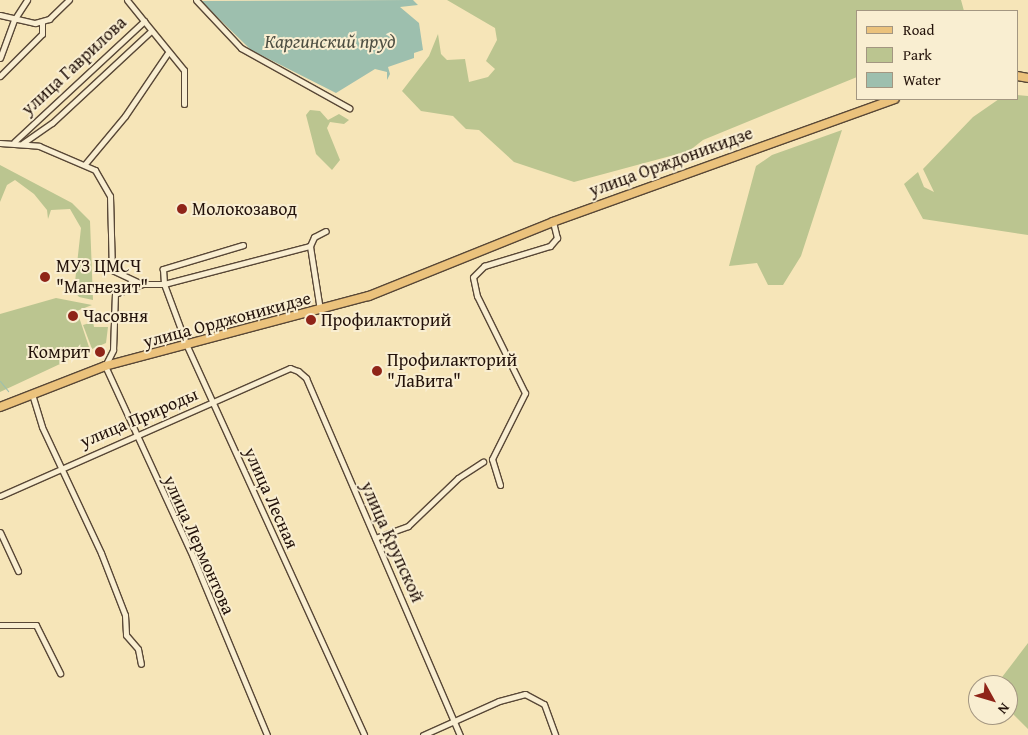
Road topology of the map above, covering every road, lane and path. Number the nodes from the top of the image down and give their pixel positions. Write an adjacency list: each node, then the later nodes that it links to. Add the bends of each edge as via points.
1 (27, 0): 6 (street)
2 (69, 0): 8 (street)
3 (127, 0): 7 (street)
4 (196, 0): 15 (street, via 241,48)
5 (0, 15): 6 (street)
6 (14, 20): 8 (street); 11 (street)
7 (144, 21): 9 (street, улица Гаврилова); 16 (street, улица Гаврилова)
8 (42, 22): 12 (street, via 42,34)
9 (150, 32): 10 (street, улица Гаврилова); 18 (street, улица Гаврилова, via 52,123)
10 (168, 54): 14 (street, улица Гаврилова, via 184,70); 19 (street, via 125,116)
11 (0, 58)
12 (0, 76)
13 (892, 100): 20 (main road, улица Орждоникидзе)
14 (184, 104)
15 (349, 108)
16 (14, 142): 17 (street); 18 (street)
17 (0, 143)
18 (23, 143): 19 (street)
19 (85, 164): 25 (street, via 95,170 110,196 112,270)
20 (553, 222): 24 (main road, улица Орждоникидзе); 37 (street, via 557,238 550,246 484,266 473,277 477,296 525,393 523,405 492,459)
21 (326, 231): 23 (street, via 314,237)
22 (243, 245): 26 (street, улица Лесная, via 163,269)
23 (310, 246): 26 (street); 27 (street)
24 (460, 259): 27 (main road, улица Орджоникидзе)
25 (142, 284): 26 (street); 29 (street, via 115,294 113,350)
26 (164, 284): 28 (street, улица Лесная)
27 (321, 312): 28 (main road, улица Орджоникидзе)
28 (187, 346): 29 (main road, улица Орджоникидзе); 32 (street, улица Лесная)
29 (105, 366): 31 (main road, улица Орджоникидзе); 34 (street, улица Лермонтова)
30 (290, 368): 32 (street, улица Природы); 40 (street, улица Крупской, via 306,378)
31 (32, 394): 33 (main road, улица Орджоникидзе); 36 (street)
32 (212, 402): 34 (street, улица Природы); 47 (street, улица Лесная)
33 (0, 408)
34 (135, 436): 36 (street, улица Природы); 46 (street, улица Лермонтова, via 193,557)
35 (483, 462): 40 (street, via 458,478 408,526)
36 (61, 467): 38 (street, улица Природы); 43 (street, via 101,553 125,615 126,634 138,649)
37 (500, 485)
38 (0, 496)
39 (0, 532): 41 (street)
40 (375, 538): 45 (street, улица Крупской)
41 (18, 571)
42 (0, 625): 44 (street, via 36,625)
43 (141, 664)
44 (60, 673)
45 (453, 720): 48 (street); 49 (street, улица Крупской); 50 (street, via 513,696 535,696 544,704)
46 (267, 735)
47 (364, 735)
48 (423, 735)
49 (460, 735)
50 (555, 735)

